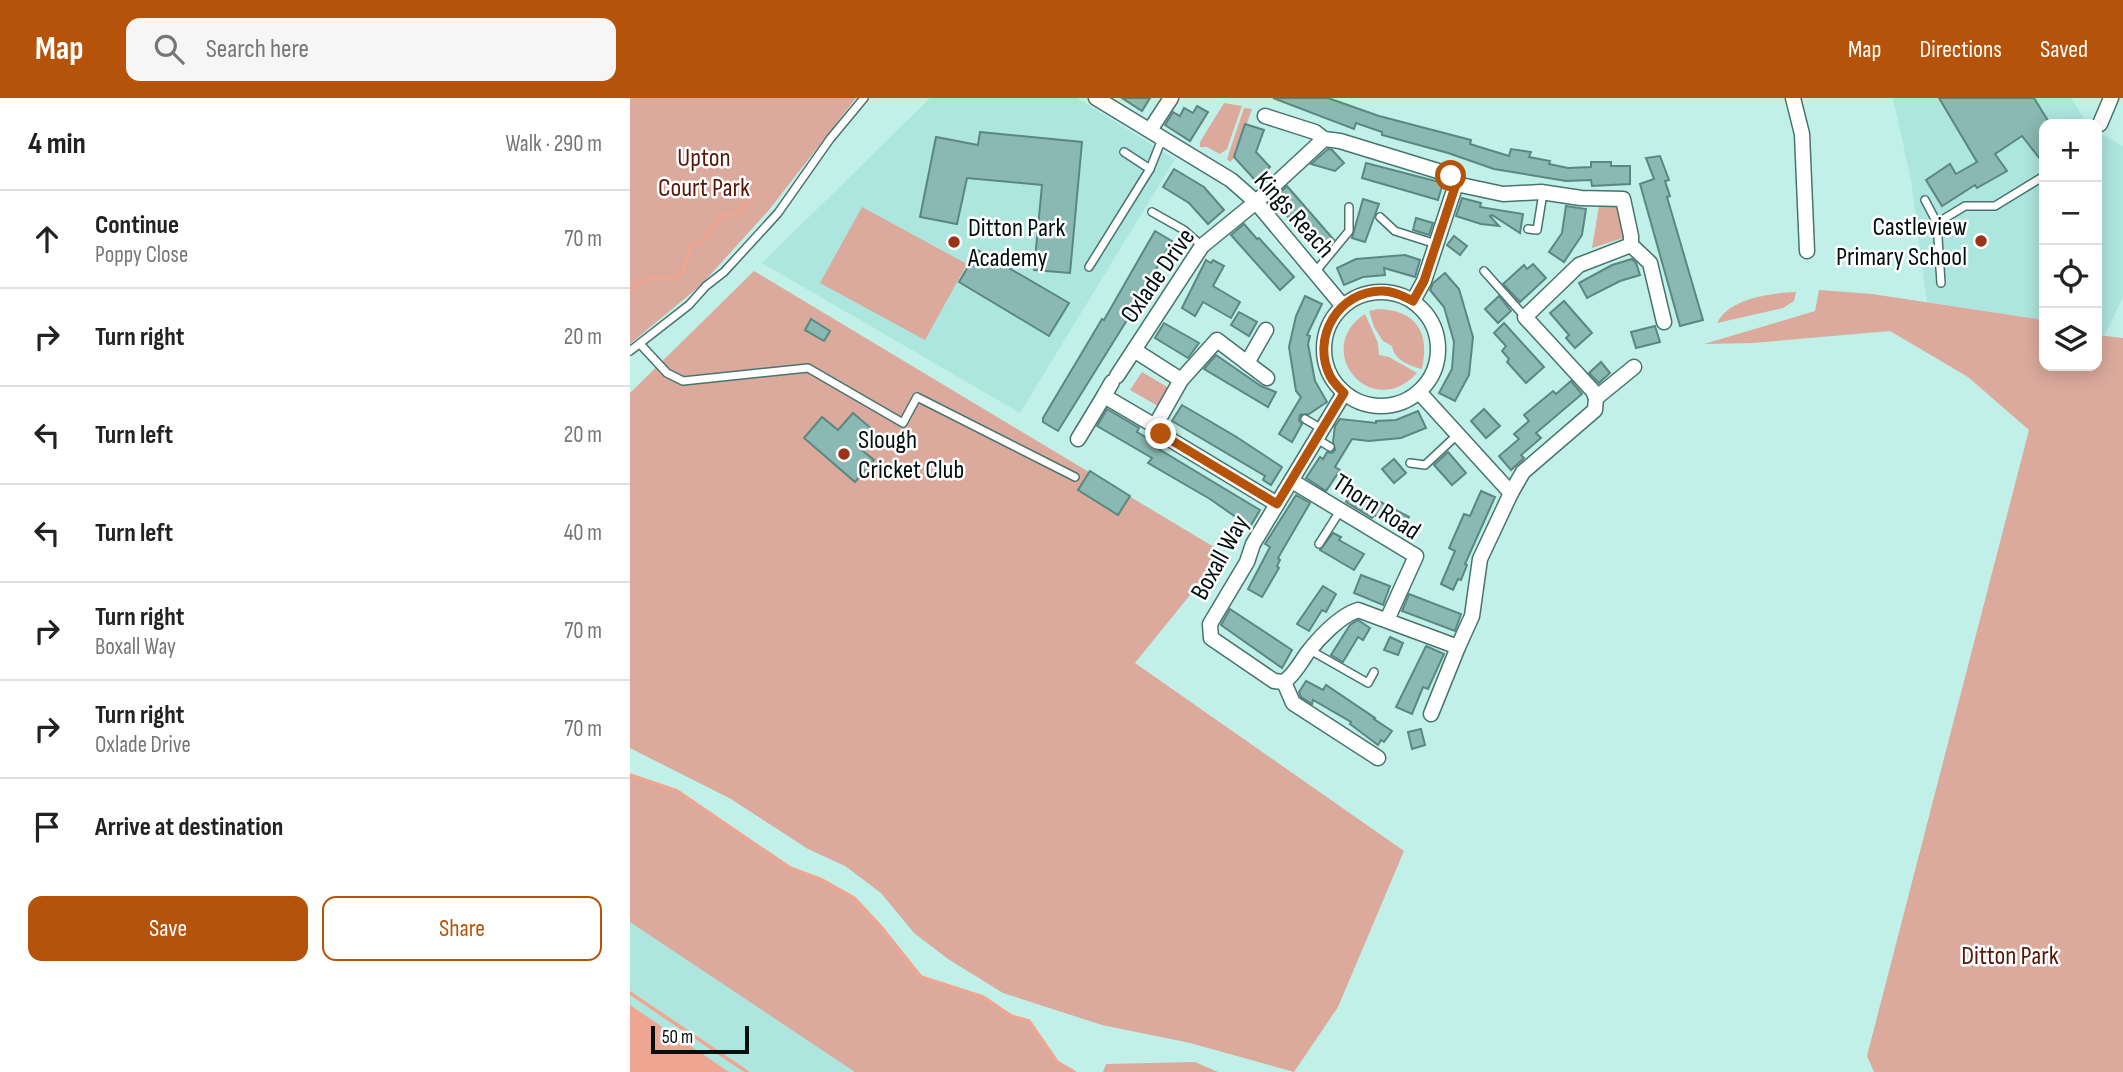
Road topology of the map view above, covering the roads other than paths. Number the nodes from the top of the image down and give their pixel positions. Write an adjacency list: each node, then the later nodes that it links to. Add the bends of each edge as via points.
1 (864, 98): 35 (lane, via 778,213 724,272)
2 (1096, 98): 8 (street, Kings Reach)
3 (1171, 98): 8 (street)
4 (1793, 98): 25 (street, via 1802,134)
5 (2111, 98): 7 (street)
6 (1265, 117): 9 (street)
7 (2102, 119)
8 (1156, 134): 11 (lane); 16 (street, Kings Reach, via 1231,180)
9 (1324, 139): 13 (street, via 1451,176); 16 (street, Oxlade Drive)
10 (1124, 152): 11 (lane)
11 (1150, 169): 26 (lane)
12 (2039, 179): 20 (lane, via 1995,206 1965,206)
13 (1456, 184): 14 (street, via 1503,194); 22 (street)
14 (1543, 193): 21 (lane, via 1537,230); 23 (street, via 1623,199)
15 (1926, 200): 20 (lane)
16 (1256, 202): 24 (street, Oxlade Drive); 27 (street, Kings Reach)
17 (1349, 207): 27 (lane, via 1349,231)
18 (1152, 212): 24 (lane)
19 (1380, 217): 22 (lane, via 1395,230)
20 (1937, 223): 29 (lane)
21 (1528, 229)
22 (1436, 244): 30 (street)
23 (1631, 245): 32 (street, via 1578,265); 33 (street, via 1650,263)
24 (1202, 246): 36 (street, Oxlade Drive)
25 (1807, 251)
26 (1088, 267)
27 (1316, 271): 31 (street, Kings Reach)
28 (1484, 271): 32 (lane)
29 (1941, 283)
30 (1413, 301): 31 (street, via 1383,291); 42 (street, via 1434,327 1438,344 1431,377)
31 (1342, 305): 43 (street, via 1330,321 1324,359 1331,378)
32 (1525, 317): 45 (street)
33 (1664, 322)
34 (1266, 330): 38 (street)
35 (640, 344): 37 (lane); 53 (lane, via 667,373 683,381 808,368 904,423 917,397)
36 (1134, 350): 41 (street, Oxlade Drive); 44 (street)
37 (630, 351)
38 (1247, 363): 40 (street); 41 (street, via 1217,340)
39 (1633, 368): 45 (street)
40 (1267, 377)
41 (1181, 380): 47 (street)
42 (1419, 392): 43 (street, via 1398,403 1373,406); 49 (street)
43 (1344, 393): 48 (street, Boxall Way)
44 (1104, 396): 47 (street); 50 (street)
45 (1596, 398): 55 (street, via 1594,410 1523,472)
46 (1305, 419): 48 (lane)
47 (1155, 426): 56 (street, via 1161,434)
48 (1320, 434): 51 (lane); 54 (street, Boxall Way)
49 (1458, 434): 52 (lane, via 1425,465); 55 (street)
50 (1079, 439)
51 (1330, 447)
52 (1410, 463)
53 (1075, 477)
54 (1292, 481): 56 (street, Boxall Way); 57 (street, Thorn Road)
55 (1511, 493): 60 (street, via 1480,559 1472,616)
56 (1277, 504): 63 (street, Boxall Way, via 1210,624 1211,638 1274,681)
57 (1340, 511): 58 (lane); 59 (street, Thorn Road, via 1416,556)
58 (1319, 544)
59 (1387, 620): 60 (street); 61 (street, via 1358,610 1348,613)
60 (1458, 647): 64 (street)
61 (1310, 650): 62 (lane, via 1368,682); 63 (street)
62 (1374, 672)
63 (1284, 682): 65 (street, via 1293,703)
64 (1431, 714)
65 (1378, 758)

